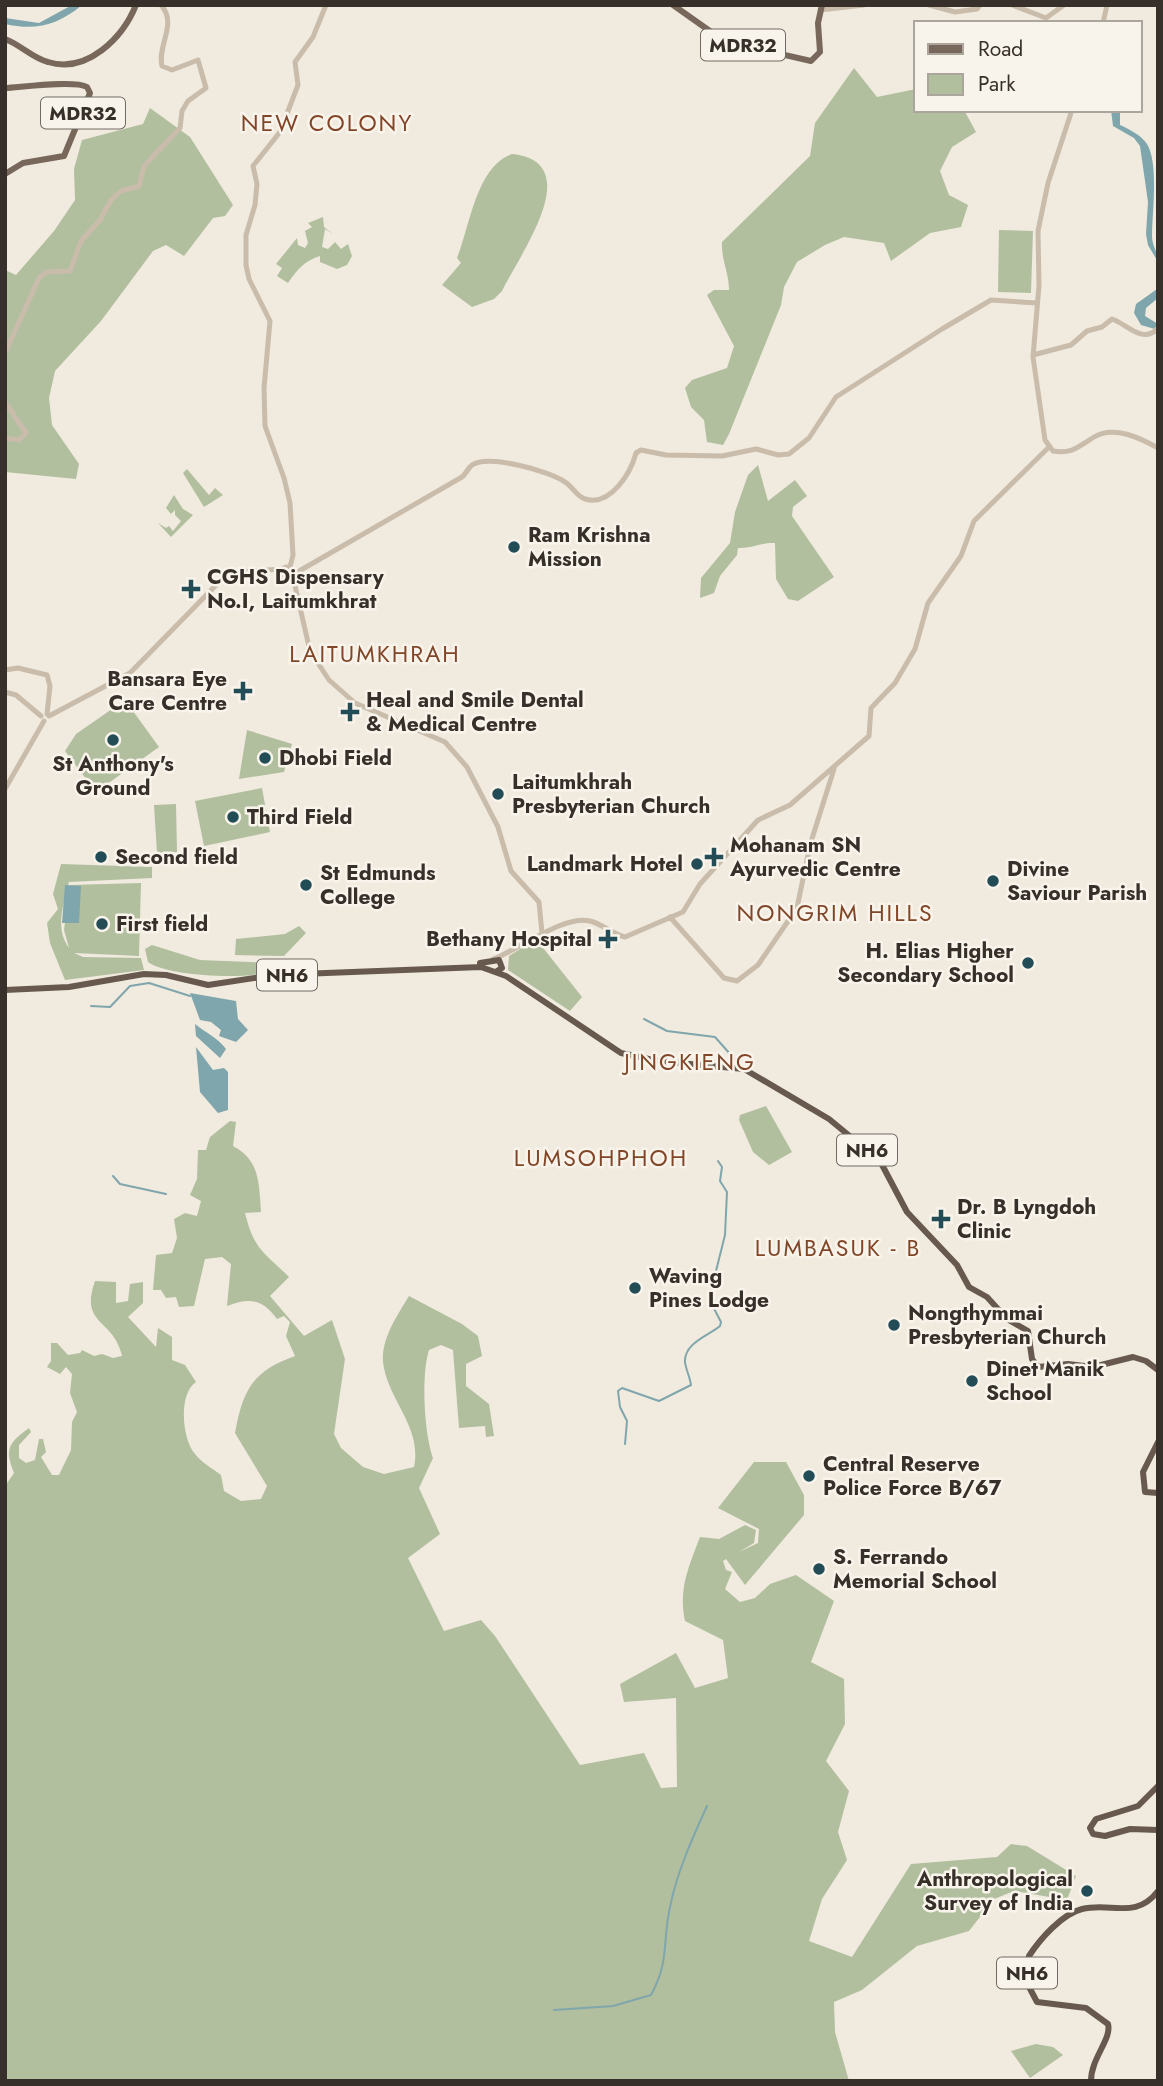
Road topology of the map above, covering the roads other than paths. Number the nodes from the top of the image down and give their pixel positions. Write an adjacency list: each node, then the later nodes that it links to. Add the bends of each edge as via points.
1 (136, 5): 11 (main road, via 113,43 71,63 49,63)
2 (161, 5): 17 (street, via 168,21 162,66 172,70 198,60 206,88 188,101 180,128 144,166 139,186 121,191 111,200 81,241 70,271 46,272 39,278)
3 (326, 5): 23 (street, via 313,37 295,62 298,85 280,132 253,166 257,184 246,235 248,279 270,321 264,372 265,426 290,503 293,555)
4 (673, 5): 10 (main road, MDR32, via 730,43 808,61 816,58 819,49)
5 (864, 5): 10 (street)
6 (929, 5): 7 (street, via 962,12)
7 (980, 5)
8 (1012, 5): 9 (street, via 1046,18)
9 (1064, 5)
10 (821, 8)
11 (5, 39)
12 (5, 88): 14 (main road, MDR32, via 75,82 87,86 90,97 64,156 23,163)
13 (1071, 112): 15 (street, via 1040,216)
14 (5, 174)
15 (1037, 303): 18 (street); 25 (street, via 991,300 942,329 836,397 808,438 789,454 755,449 728,455 641,450 622,482 590,500 533,468 479,463)
16 (1156, 331): 18 (street, via 1143,335 1112,319 1068,346)
17 (5, 353)
18 (1033, 355): 21 (street)
19 (5, 402): 20 (street, via 26,433 19,440)
20 (5, 438)
21 (1048, 448): 22 (street, via 1072,452 1108,433 1131,436); 31 (street, via 977,517 961,556 928,603 915,649 895,684 871,708 870,734)
22 (1158, 448)
23 (286, 568): 24 (street); 25 (street); 26 (street)
24 (267, 570): 26 (street); 30 (street, via 224,577 130,673)
25 (293, 575): 26 (street); 27 (street)
26 (283, 580): 27 (street)
27 (294, 587): 34 (street, via 310,650 334,686 355,703 445,742 461,758 498,827 511,871 539,902)
28 (5, 670): 30 (street, via 18,668 47,675 50,686)
29 (5, 692): 30 (street)
30 (45, 717): 32 (street)
31 (834, 769): 33 (street, via 789,805 758,820 700,884 684,912); 33 (street, via 810,845 797,908 752,973 737,981 724,978)
32 (5, 789)
33 (670, 917): 34 (street, via 625,937 588,920)
34 (542, 933): 35 (street)
35 (508, 954): 36 (street); 38 (street)
36 (492, 959): 37 (highway, NH6); 38 (highway, NH6)
37 (481, 965): 38 (highway, NH6); 39 (highway, NH6 / NH6, via 275,975 208,985 144,974 69,987)
38 (500, 968): 40 (highway, NH6 / NH6, via 621,1053 744,1069 836,1124 880,1161 907,1212 957,1265 970,1287 1028,1331 1032,1359 1038,1367 1093,1367 1132,1357)
39 (5, 990)
40 (1158, 1370)
41 (1158, 1442): 42 (highway, via 1142,1477 1144,1488 1150,1494)
42 (1158, 1493)
43 (1158, 1786): 44 (highway, via 1138,1806 1096,1819 1090,1828 1100,1836 1130,1829)
44 (1158, 1830)
45 (1158, 1891): 46 (highway, NH6, via 1136,1908 1072,1913 1029,1956 1028,1985 1037,2002 1086,2008 1108,2024 1109,2034 1094,2059)
46 (1091, 2081)

